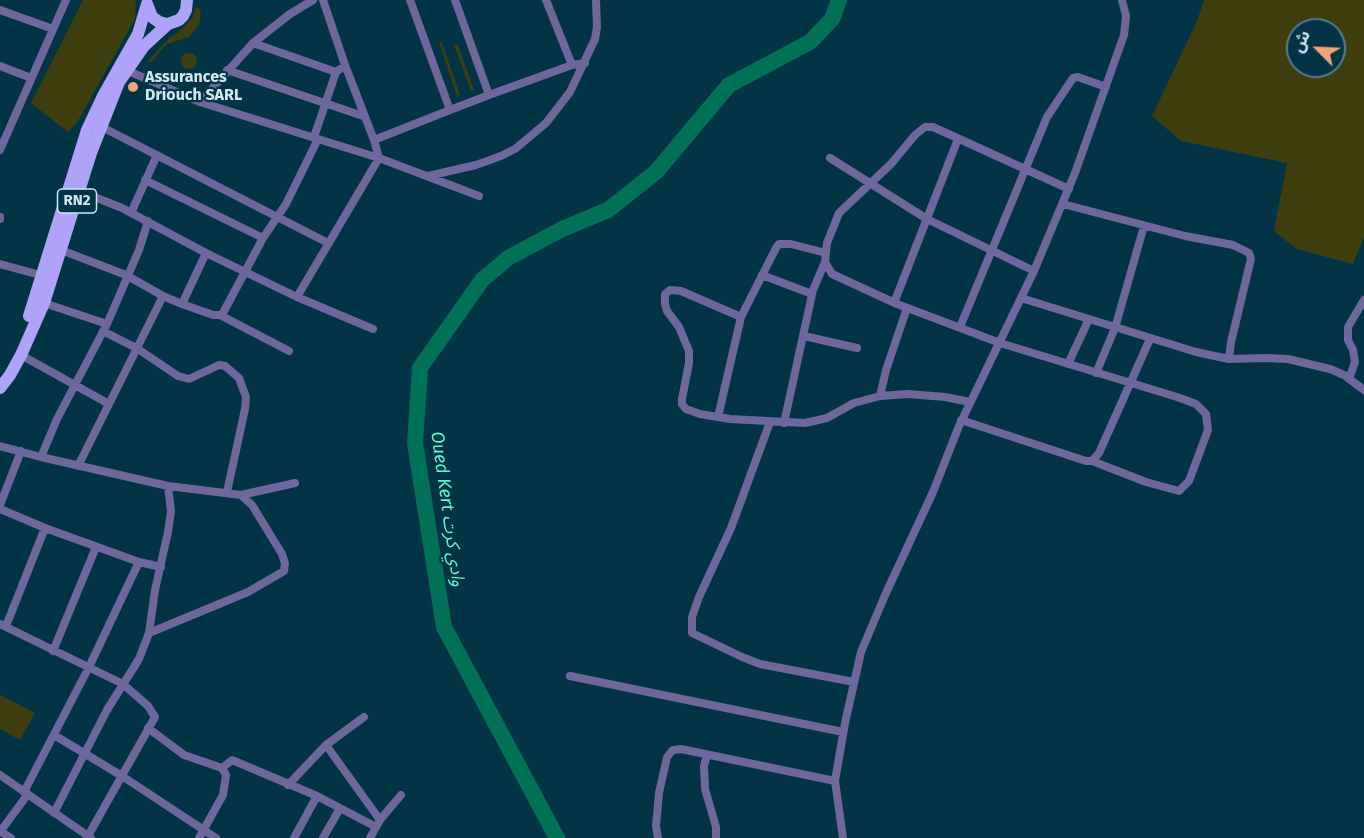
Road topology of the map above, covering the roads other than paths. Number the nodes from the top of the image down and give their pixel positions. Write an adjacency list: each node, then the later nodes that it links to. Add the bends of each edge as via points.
1 (66, 0): 13 (street)
2 (187, 0): 12 (main road, RN2, via 183,16)
3 (313, 0): 14 (street)
4 (323, 0): 16 (street)
5 (410, 0): 27 (street)
6 (455, 0): 24 (street)
7 (546, 0): 17 (street)
8 (596, 0): 15 (street, via 595,39)
9 (1122, 0): 23 (street, via 1126,16 1124,35)
10 (148, 2): 12 (main road, RN2, via 152,17); 42 (main road, RN2, via 138,34 87,130)
11 (0, 10): 13 (street)
12 (168, 24): 19 (main road, RN2)
13 (53, 29): 22 (street)
14 (253, 43): 20 (street); 21 (street)
15 (585, 63): 17 (street); 39 (street, via 558,110 515,149 488,162)
16 (345, 65): 21 (street); 28 (street)
17 (572, 65): 24 (street)
18 (0, 66): 22 (street)
19 (126, 70): 25 (street); 29 (main road, RN2)
20 (227, 70): 25 (street); 26 (street)
21 (336, 72): 26 (street)
22 (31, 78): 30 (street)
23 (1106, 87): 38 (street, via 1078,77 1070,80 1047,117); 43 (street)
24 (489, 95): 27 (street)
25 (200, 102): 31 (street)
26 (325, 103): 28 (street); 31 (street)
27 (450, 110): 33 (street)
28 (363, 116): 33 (street)
29 (100, 126): 35 (street); 42 (main road, RN2)
30 (4, 131): 34 (street)
31 (316, 138): 36 (street); 47 (street, via 300,178)
32 (958, 139): 38 (street); 41 (street, via 926,127); 48 (street)
33 (374, 140): 36 (street)
34 (0, 150)
35 (157, 155): 40 (street); 47 (street)
36 (379, 158): 39 (street); 52 (street)
37 (830, 158): 41 (street)
38 (1024, 170): 43 (street); 54 (street)
39 (427, 176): 44 (street)
40 (145, 180): 46 (street); 51 (street)
41 (870, 184): 48 (street); 56 (street, via 840,213)
42 (75, 189): 46 (street); 53 (main road, RN2); 63 (main road, RN2)
43 (1069, 189): 45 (street)
44 (479, 196)
45 (1063, 204): 50 (street); 59 (street)
46 (131, 213): 49 (street)
47 (277, 218): 51 (street); 52 (street)
48 (927, 219): 54 (street); 70 (street)
49 (148, 221): 55 (street); 61 (street)
50 (1144, 226): 78 (street); 87 (street, via 1233,245 1250,253)
51 (263, 238): 60 (street)
52 (328, 243): 66 (street)
53 (61, 250): 61 (street); 63 (main road, RN2)
54 (992, 251): 59 (street); 76 (street)
55 (206, 253): 60 (street); 71 (street)
56 (826, 253): 57 (street); 62 (street, via 779,244)
57 (825, 262): 64 (street); 70 (street, via 832,274)
58 (0, 264): 63 (street)
59 (1034, 271): 67 (street)
60 (245, 272): 66 (street); 73 (street)
61 (126, 275): 65 (street); 77 (street)
62 (762, 275): 64 (street); 74 (street)
63 (47, 277): 69 (main road, RN2); 90 (main road, RN2)
64 (812, 294): 80 (street)
65 (163, 296): 71 (street); 84 (street)
66 (297, 297): 79 (street)
67 (1021, 298): 75 (street); 82 (street)
68 (1364, 300): 91 (street, via 1348,327 1355,362)
69 (44, 303): 77 (street); 86 (main road, RN2)
70 (894, 303): 72 (street)
71 (182, 304): 73 (street)
72 (907, 308): 76 (street); 96 (street)
73 (220, 315): 85 (street)
74 (741, 317): 99 (street); 99 (street, via 681,291 670,290 665,294 664,304 689,351 682,404 686,410)
75 (1089, 319): 78 (street); 88 (street)
76 (960, 327): 82 (street)
77 (105, 328): 84 (street); 93 (street)
78 (1115, 328): 81 (street); 89 (street)
79 (372, 329)
80 (804, 336): 83 (street); 102 (street)
81 (1150, 339): 87 (street); 92 (street)
82 (1000, 343): 88 (street); 97 (street)
83 (857, 348)
84 (138, 349): 98 (street); 110 (street, via 178,376 196,377 219,365 239,378 246,397)
85 (289, 351)
86 (21, 355): 93 (street); 94 (main road, RN2)
87 (1229, 359): 91 (street, via 1297,361)
88 (1068, 364): 89 (street)
89 (1096, 373): 92 (street)
90 (0, 376)
91 (1349, 378): 95 (street)
92 (1131, 383): 106 (street); 106 (street, via 1196,404 1206,414 1208,430 1189,481 1183,489 1173,490)
93 (74, 385): 98 (street); 105 (street)
94 (0, 388)
95 (1364, 390)
96 (880, 396): 97 (street, via 908,394); 102 (street, via 854,403 827,418)
97 (970, 402): 100 (street)
98 (109, 404): 107 (street)
99 (718, 417): 101 (street)
100 (961, 420): 106 (street); 122 (street, via 933,492 868,633)
101 (770, 422): 102 (street); 122 (street, via 731,528 699,597 692,617 692,633 760,664)
102 (784, 423)
103 (0, 446): 104 (street)
104 (21, 451): 105 (street); 112 (street)
105 (41, 457): 107 (street)
106 (1092, 461)
107 (78, 466): 109 (street)
108 (295, 483): 111 (street)
109 (168, 486): 110 (street); 116 (street, via 171,511)
110 (227, 492): 111 (street)
111 (241, 495): 118 (street, via 256,510 282,554 284,572 248,592)
112 (0, 507): 113 (street)
113 (45, 528): 114 (street); 117 (street)
114 (96, 547): 115 (street); 119 (street)
115 (139, 562): 116 (street); 120 (street)
116 (161, 567): 118 (street)
117 (3, 625): 119 (street)
118 (149, 633): 123 (street, via 139,660)
119 (53, 651): 120 (street)
120 (89, 667): 123 (street); 127 (street)
121 (570, 676): 126 (street)
122 (854, 682): 126 (street)
123 (123, 684): 125 (street, via 153,711 154,721); 129 (street)
124 (364, 717): 128 (street)
125 (148, 728): 131 (street, via 184,755); 133 (street)
126 (843, 732): 134 (street)
127 (54, 735): 129 (street); 136 (street)
128 (326, 745): 135 (street); 141 (street)
129 (86, 753): 133 (street); 140 (street)
130 (707, 755): 134 (street); 153 (street, via 678,749 668,755 657,813); 154 (street, via 705,789)
131 (222, 768): 135 (street, via 232,760); 143 (street, via 225,787)
132 (0, 775): 136 (street)
133 (123, 776): 143 (street); 145 (street)
134 (835, 781): 155 (street)
135 (288, 785): 138 (street)
136 (26, 793): 140 (street); 144 (street)
137 (401, 795): 141 (street)
138 (317, 796): 139 (street); 150 (street)
139 (339, 810): 141 (street); 151 (street)
140 (54, 813): 142 (street)
141 (378, 824): 152 (street)
142 (79, 830): 145 (street); 147 (street)
143 (204, 830): 148 (street); 149 (street)
144 (0, 831): 146 (street)
145 (90, 837)
146 (11, 838)
147 (73, 838)
148 (199, 838)
149 (216, 838)
150 (294, 838)
151 (323, 838)
152 (370, 838)
153 (658, 838)
154 (716, 838)
155 (843, 838)

